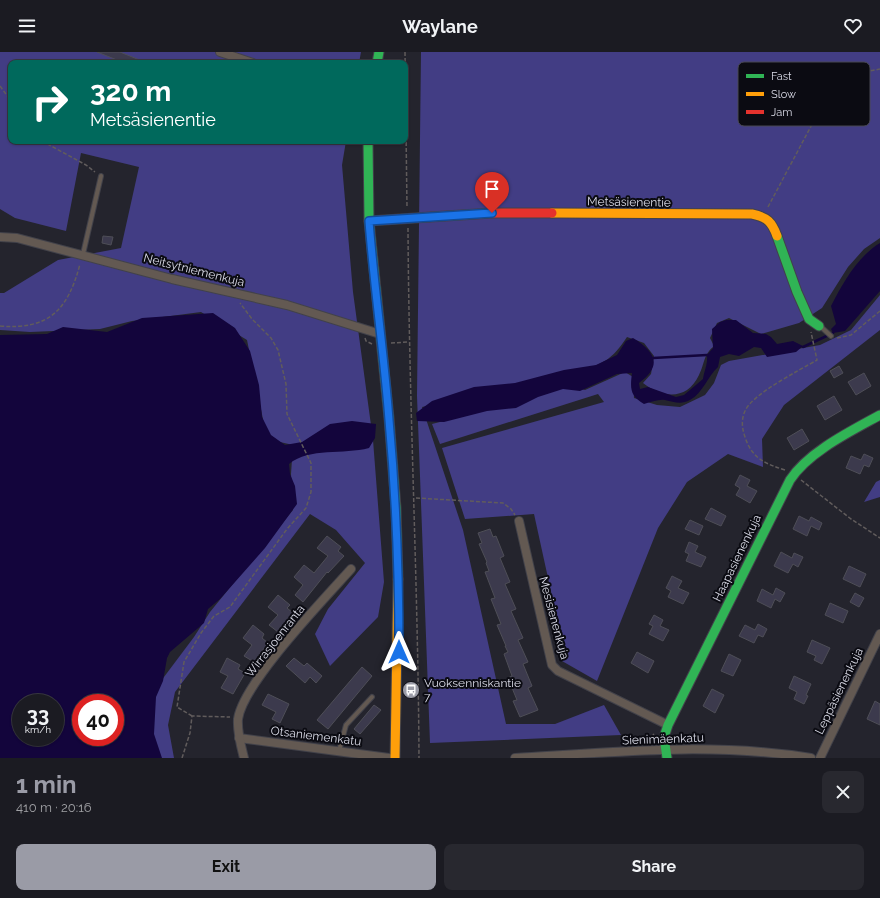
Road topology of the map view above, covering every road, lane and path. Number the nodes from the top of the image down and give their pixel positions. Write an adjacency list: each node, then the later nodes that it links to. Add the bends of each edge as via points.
1 (220, 52): 2 (street)
2 (244, 60)
3 (880, 69): 4 (path)
4 (870, 71)
5 (0, 86): 6 (path)
6 (8, 97)
7 (811, 126): 12 (path)
8 (48, 144): 11 (path)
9 (368, 144): 14 (street)
10 (406, 144): 13 (path)
11 (101, 176): 16 (lane)
12 (763, 216): 13 (street, Metsäsienentie, via 492,213); 19 (street, via 773,224)
13 (408, 219): 14 (street, Metsäsienentie); 26 (path)
14 (369, 221): 22 (street)
15 (0, 237): 16 (street, Neitsytniemenkuja, via 17,238)
16 (82, 254): 17 (street, Neitsytniemenkuja); 20 (path, via 72,290 51,317 34,326)
17 (231, 292): 22 (street, Neitsytniemenkuja, via 287,305); 32 (path, via 271,338 278,350 286,384 288,414 311,463 311,492 306,508 287,529 230,607 214,616 184,662 177,707)
18 (880, 312): 23 (path, via 851,335 839,338)
19 (809, 319): 21 (street); 25 (path, via 817,360 757,396 745,410 742,425 748,444 763,463)
20 (0, 326)
21 (819, 326): 23 (lane)
22 (380, 334): 43 (street, via 396,508 399,582 399,674)
23 (832, 336)
24 (880, 415): 25 (street, Haapasienenkuja, via 849,433)
25 (794, 474): 28 (path, via 851,519); 34 (street, Haapasienenkuja)
26 (415, 498): 27 (path, via 503,503); 44 (path)
27 (519, 521): 34 (street, Mesisienenkuja, via 552,665 558,671)
28 (880, 538)
29 (351, 569): 33 (street, Wirrasjoenranta, via 267,667 243,705)
30 (880, 634): 47 (street, Leppäsienenkuja)
31 (372, 697): 36 (lane, via 346,725)
32 (192, 716): 33 (path); 40 (path)
33 (238, 718): 35 (street, Wirrasjoenranta)
34 (664, 723): 37 (path, via 650,741); 38 (street, Haapasienenkuja)
35 (239, 738): 36 (street, Otsaniemenkatu); 41 (street, Wirrasjoenranta)
36 (339, 750): 39 (street, Otsaniemenkatu)
37 (649, 750): 38 (street, Sienimäenkatu); 45 (street, Sienimäenkatu)
38 (667, 753): 46 (street, Sienimäenkatu, via 745,750)
39 (350, 755): 42 (street, Otsaniemenkatu)
40 (182, 758)
41 (244, 758)
42 (389, 758)
43 (395, 758)
44 (419, 758)
45 (515, 758)
46 (811, 758)
47 (820, 758)

